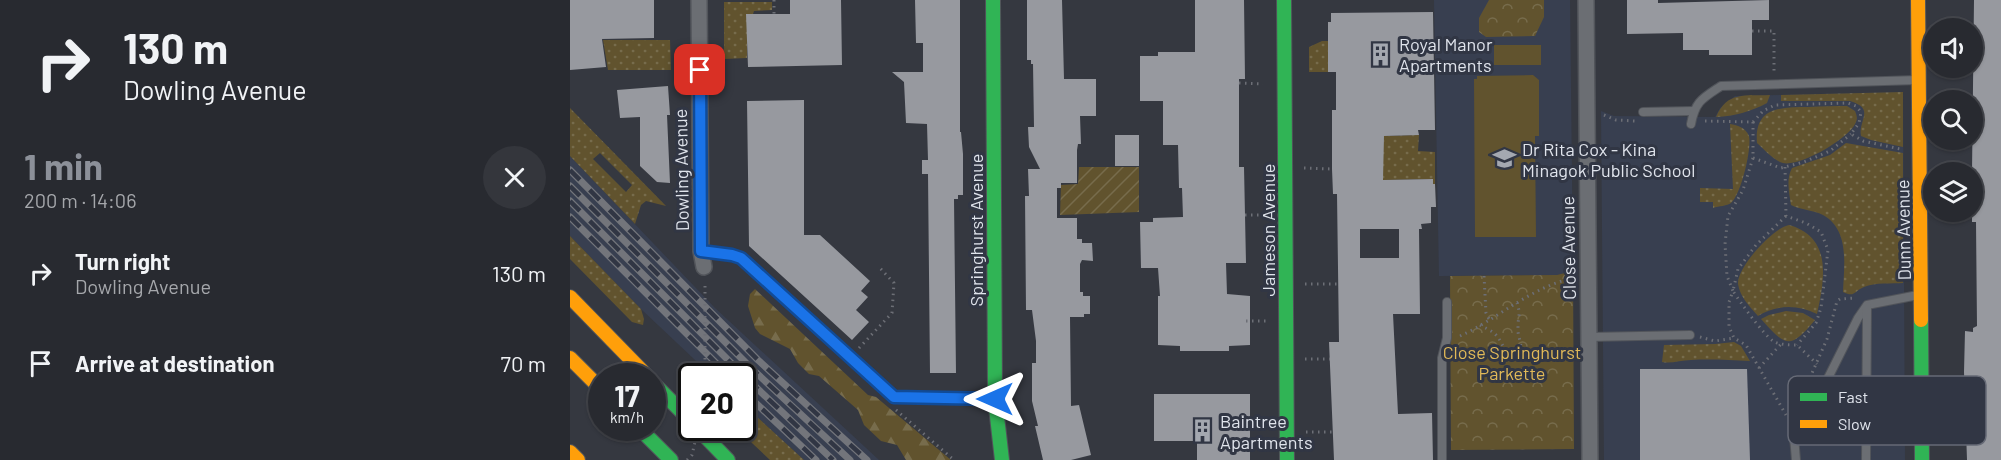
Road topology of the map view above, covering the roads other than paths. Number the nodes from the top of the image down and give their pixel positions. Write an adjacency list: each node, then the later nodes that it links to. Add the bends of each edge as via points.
1 (699, 0): 10 (street, Dowling Avenue)
2 (993, 0): 24 (main road, Springhurst Avenue)
3 (1284, 0): 35 (main road, Jameson Avenue)
4 (1586, 0): 16 (street, Close Avenue)
5 (1918, 0): 6 (main road, Dunn Avenue)
6 (1919, 80): 7 (lane, via 1721,86 1698,102); 11 (main road, Dunn Avenue)
7 (1693, 111): 8 (lane); 9 (lane)
8 (1642, 112)
9 (1691, 124)
10 (703, 259): 24 (lane, via 732,255 741,258 894,397)
11 (1922, 294): 14 (lane); 22 (main road, Dunn Avenue)
12 (570, 297): 18 (main road)
13 (1447, 302): 36 (lane, via 1447,338 1442,358)
14 (1867, 304): 20 (lane); 21 (lane)
15 (1690, 335): 16 (lane)
16 (1589, 337): 37 (street, Close Avenue)
17 (570, 358): 19 (main road)
18 (634, 363)
19 (588, 376)
20 (1829, 376)
21 (1867, 376)
22 (1922, 376)
23 (666, 396): 25 (main road)
24 (995, 399): 34 (main road, Springhurst Avenue)
25 (678, 408)
26 (652, 441): 32 (main road)
27 (710, 441): 33 (main road)
28 (1795, 445): 38 (lane)
29 (1866, 445): 39 (lane)
30 (570, 452): 31 (main road)
31 (578, 460)
32 (671, 460)
33 (728, 460)
34 (1002, 460)
35 (1287, 460)
36 (1442, 460)
37 (1590, 460)
38 (1796, 460)
39 (1866, 460)

